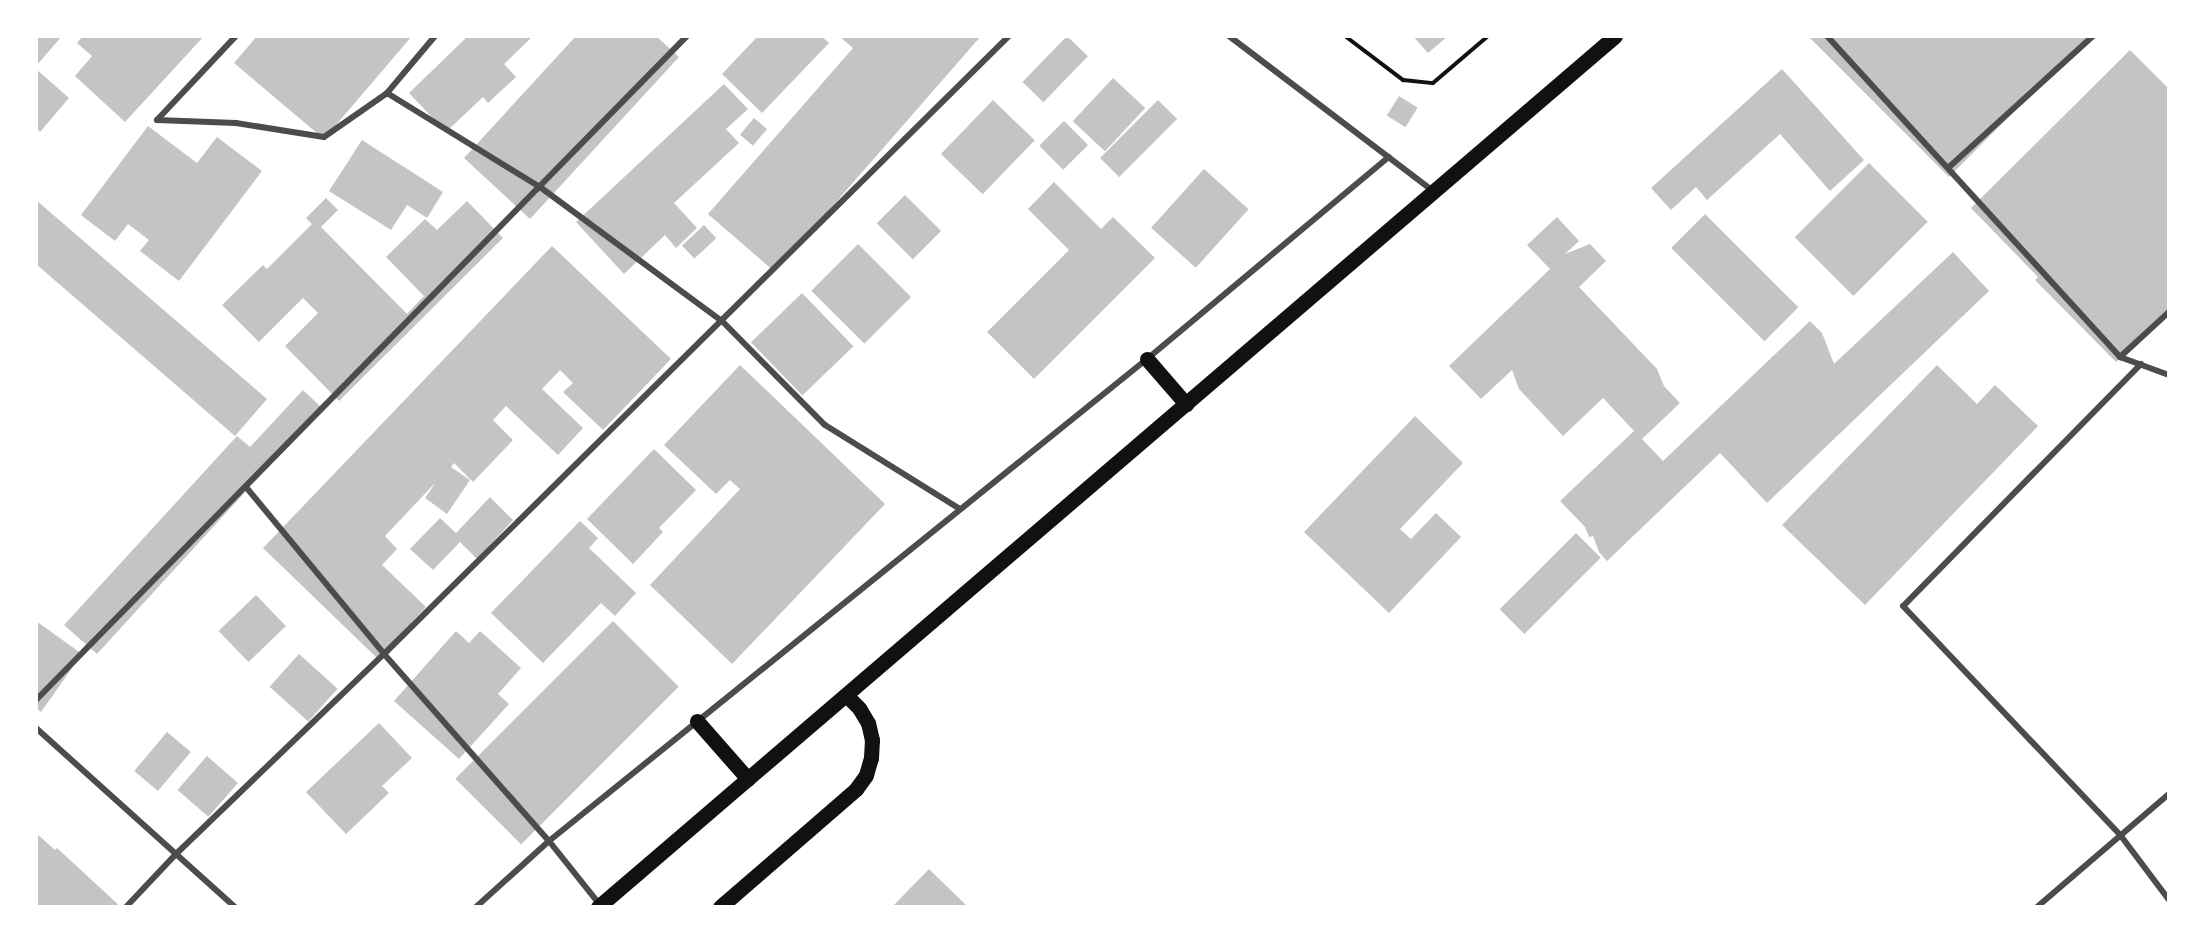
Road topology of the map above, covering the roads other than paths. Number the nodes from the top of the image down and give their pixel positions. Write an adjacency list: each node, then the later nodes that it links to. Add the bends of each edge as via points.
1 (236, 36): 9 (street, via 157,120 236,123 324,137)
2 (435, 36): 9 (street)
3 (687, 36): 12 (street)
4 (1009, 36): 15 (street)
5 (1229, 36): 10 (street)
6 (1615, 36): 13 (main road)
7 (1827, 36): 11 (street)
8 (2093, 36): 11 (street)
9 (387, 93): 12 (street)
10 (1389, 157): 13 (street); 17 (street)
11 (1948, 168): 16 (street)
12 (540, 188): 15 (street); 21 (street)
13 (1432, 191): 20 (main road)
14 (2169, 312): 16 (street)
15 (722, 321): 22 (street, via 825,424); 23 (street)
16 (2120, 357): 18 (street)
17 (1147, 359): 20 (main road); 22 (street)
18 (2141, 364): 19 (street); 30 (street, via 1904,606)
19 (2169, 375)
20 (1186, 404): 24 (main road)
21 (246, 487): 23 (street); 25 (street)
22 (960, 509): 26 (street)
23 (384, 654): 31 (street); 32 (street)
24 (847, 696): 28 (main road); 38 (main road, via 868,723 872,740 866,774 856,789)
25 (36, 700)
26 (697, 721): 28 (main road); 31 (street)
27 (36, 728): 32 (street)
28 (748, 779): 34 (main road)
29 (2169, 794): 30 (street)
30 (2121, 836): 33 (street); 39 (street)
31 (549, 841): 34 (street); 37 (street)
32 (176, 854): 35 (street); 36 (street)
33 (2169, 900)
34 (599, 906)
35 (126, 907)
36 (234, 907)
37 (476, 907)
38 (720, 907)
39 (2037, 907)

